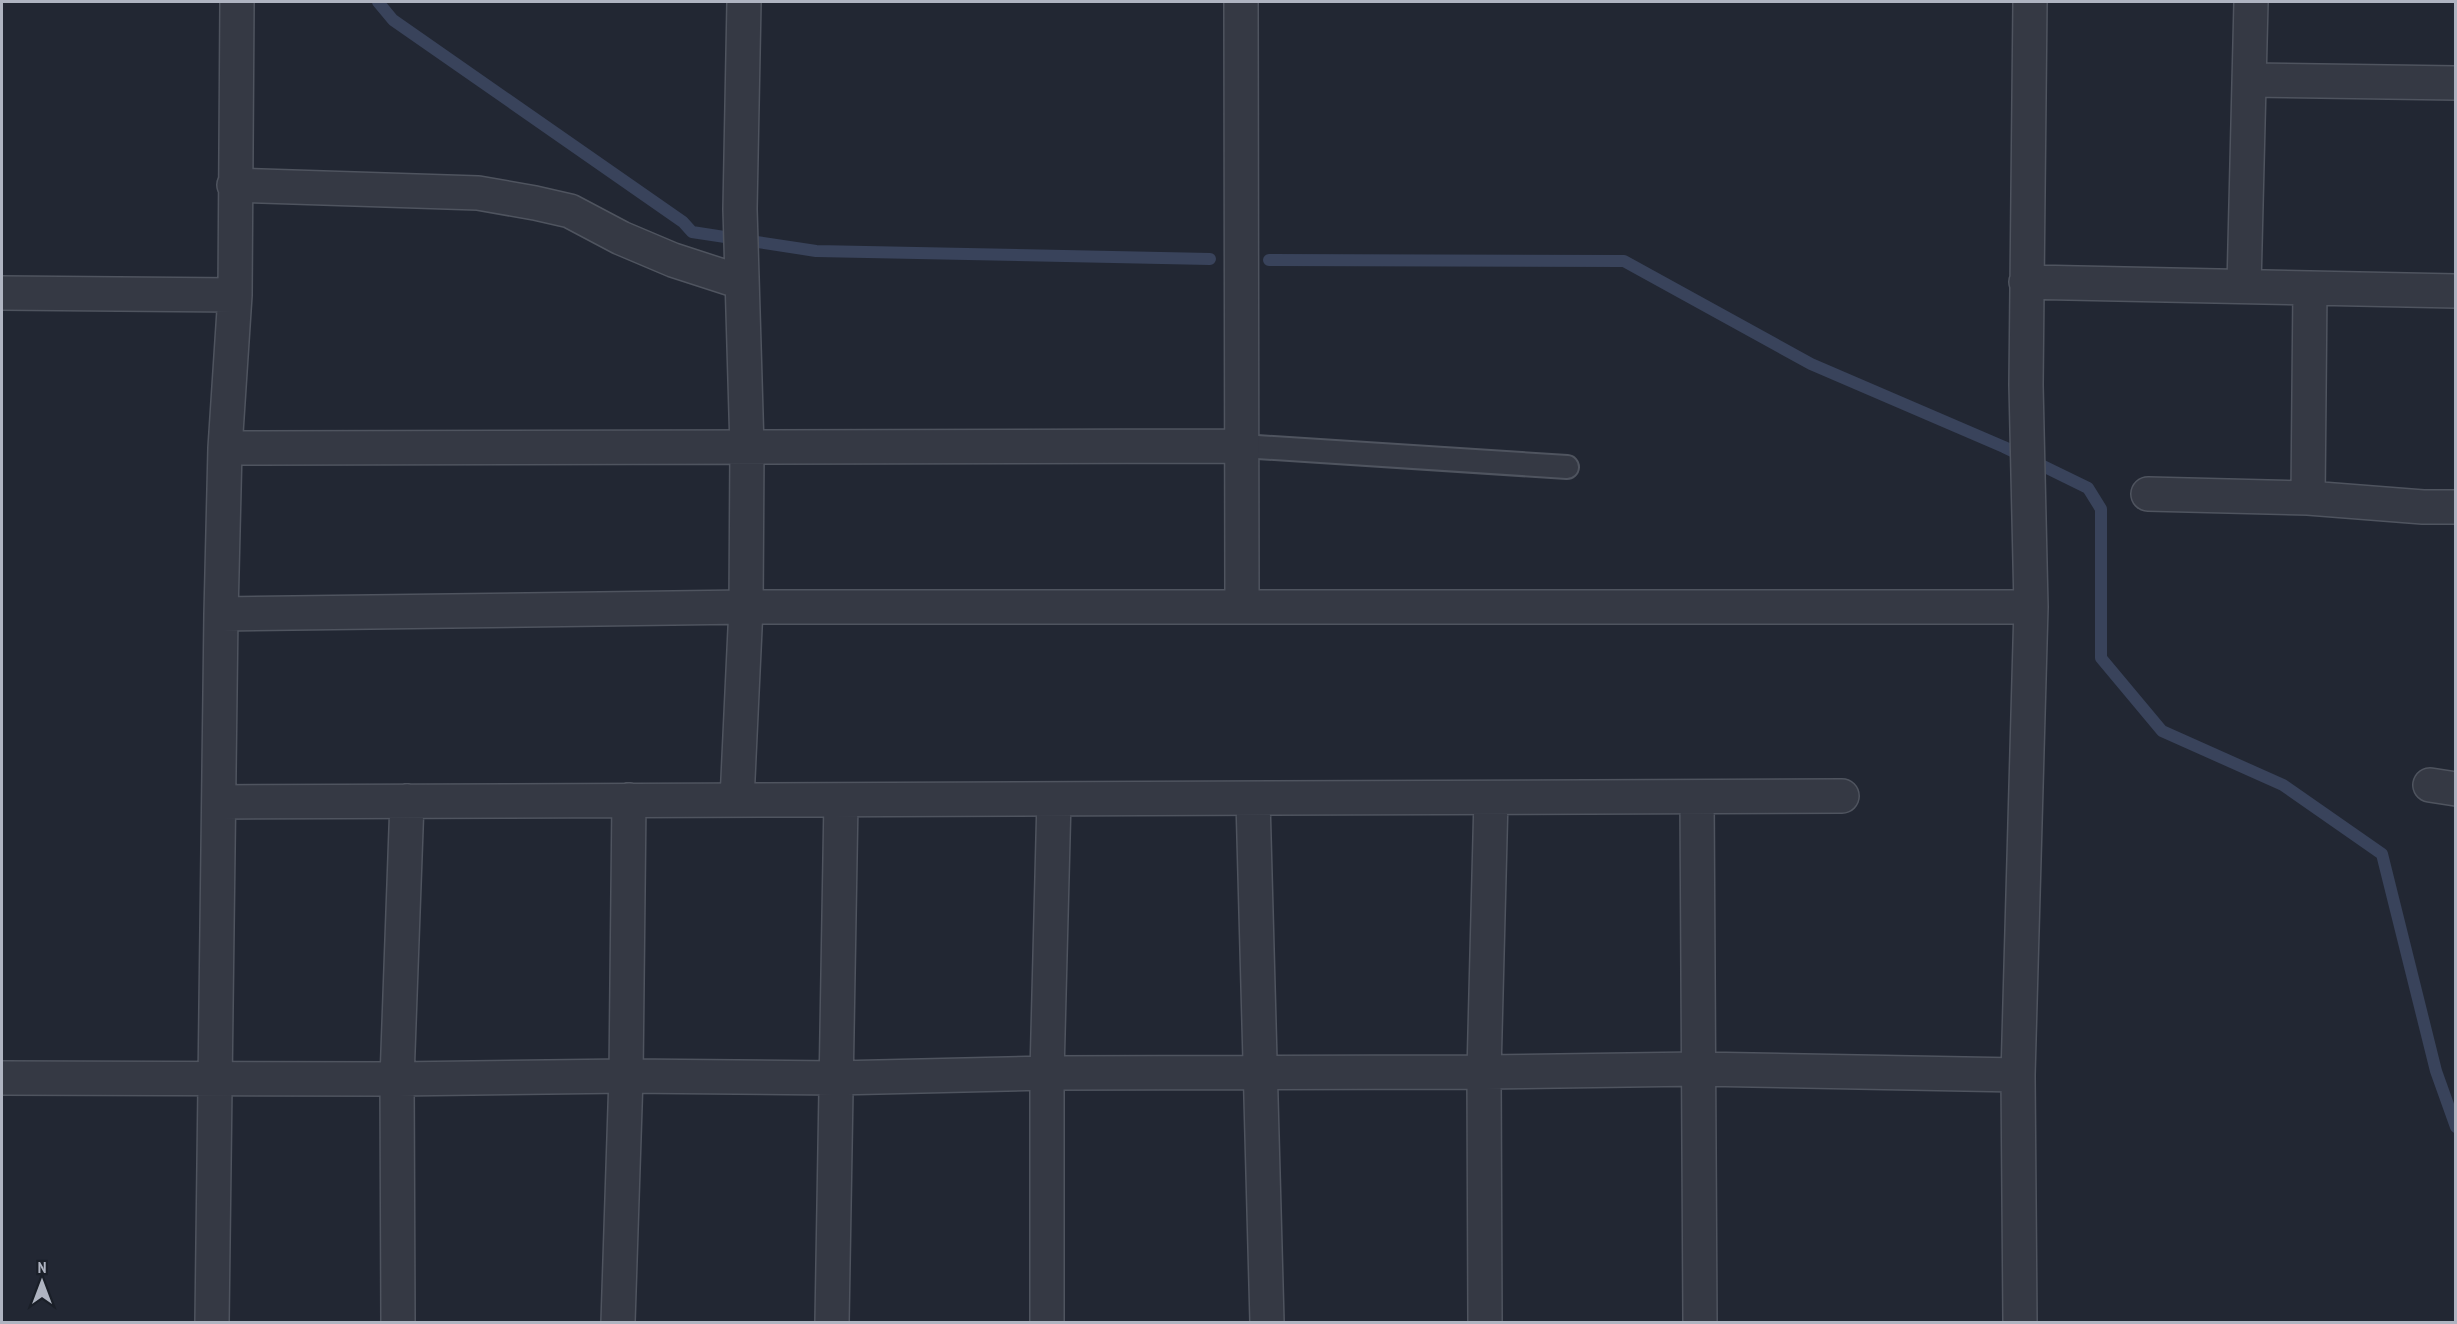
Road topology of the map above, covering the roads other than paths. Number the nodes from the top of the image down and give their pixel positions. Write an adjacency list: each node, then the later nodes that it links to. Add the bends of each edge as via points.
1 (237, 2): 8 (street)
2 (744, 2): 9 (street)
3 (1241, 2): 16 (street)
4 (2030, 2): 10 (street)
5 (2251, 2): 6 (street)
6 (2250, 80): 7 (street); 11 (street)
7 (2456, 83)
8 (234, 185): 9 (street, via 478,192 570,211 673,260); 15 (street)
9 (741, 272): 18 (street)
10 (2026, 282): 11 (street); 25 (street)
11 (2244, 286): 12 (street)
12 (2310, 288): 13 (street); 21 (street)
13 (2456, 291)
14 (2, 293): 15 (street)
15 (235, 295): 17 (street)
16 (1242, 446): 18 (street); 19 (lane); 23 (street)
17 (225, 448): 18 (street); 26 (street)
18 (747, 448): 24 (street)
19 (1567, 467)
20 (2148, 494): 21 (street)
21 (2308, 498): 22 (street)
22 (2456, 507)
23 (1242, 606): 24 (street); 25 (street)
24 (746, 607): 26 (street); 32 (street)
25 (2031, 607): 41 (street)
26 (221, 614): 36 (street)
27 (1842, 796): 28 (street)
28 (1697, 797): 29 (street); 37 (street)
29 (1491, 798): 34 (street); 39 (street)
30 (1054, 799): 33 (street); 34 (street); 40 (street)
31 (629, 800): 32 (street); 35 (street); 42 (street)
32 (737, 800): 33 (street)
33 (841, 800): 46 (street)
34 (1253, 800): 38 (street)
35 (407, 801): 36 (street); 45 (street)
36 (219, 802): 43 (street)
37 (1698, 1069): 39 (street); 41 (street); 55 (street)
38 (1260, 1072): 39 (street); 40 (street); 53 (street)
39 (1484, 1072): 54 (street)
40 (1047, 1073): 46 (street); 52 (street)
41 (2018, 1075): 47 (street)
42 (626, 1076): 45 (street); 46 (street); 50 (street)
43 (215, 1077): 44 (street); 45 (street); 48 (street)
44 (2, 1078)
45 (397, 1078): 49 (street)
46 (836, 1078): 51 (street)
47 (2020, 1322)
48 (212, 1323)
49 (398, 1323)
50 (618, 1323)
51 (832, 1323)
52 (1047, 1323)
53 (1267, 1323)
54 (1485, 1323)
55 (1700, 1323)

